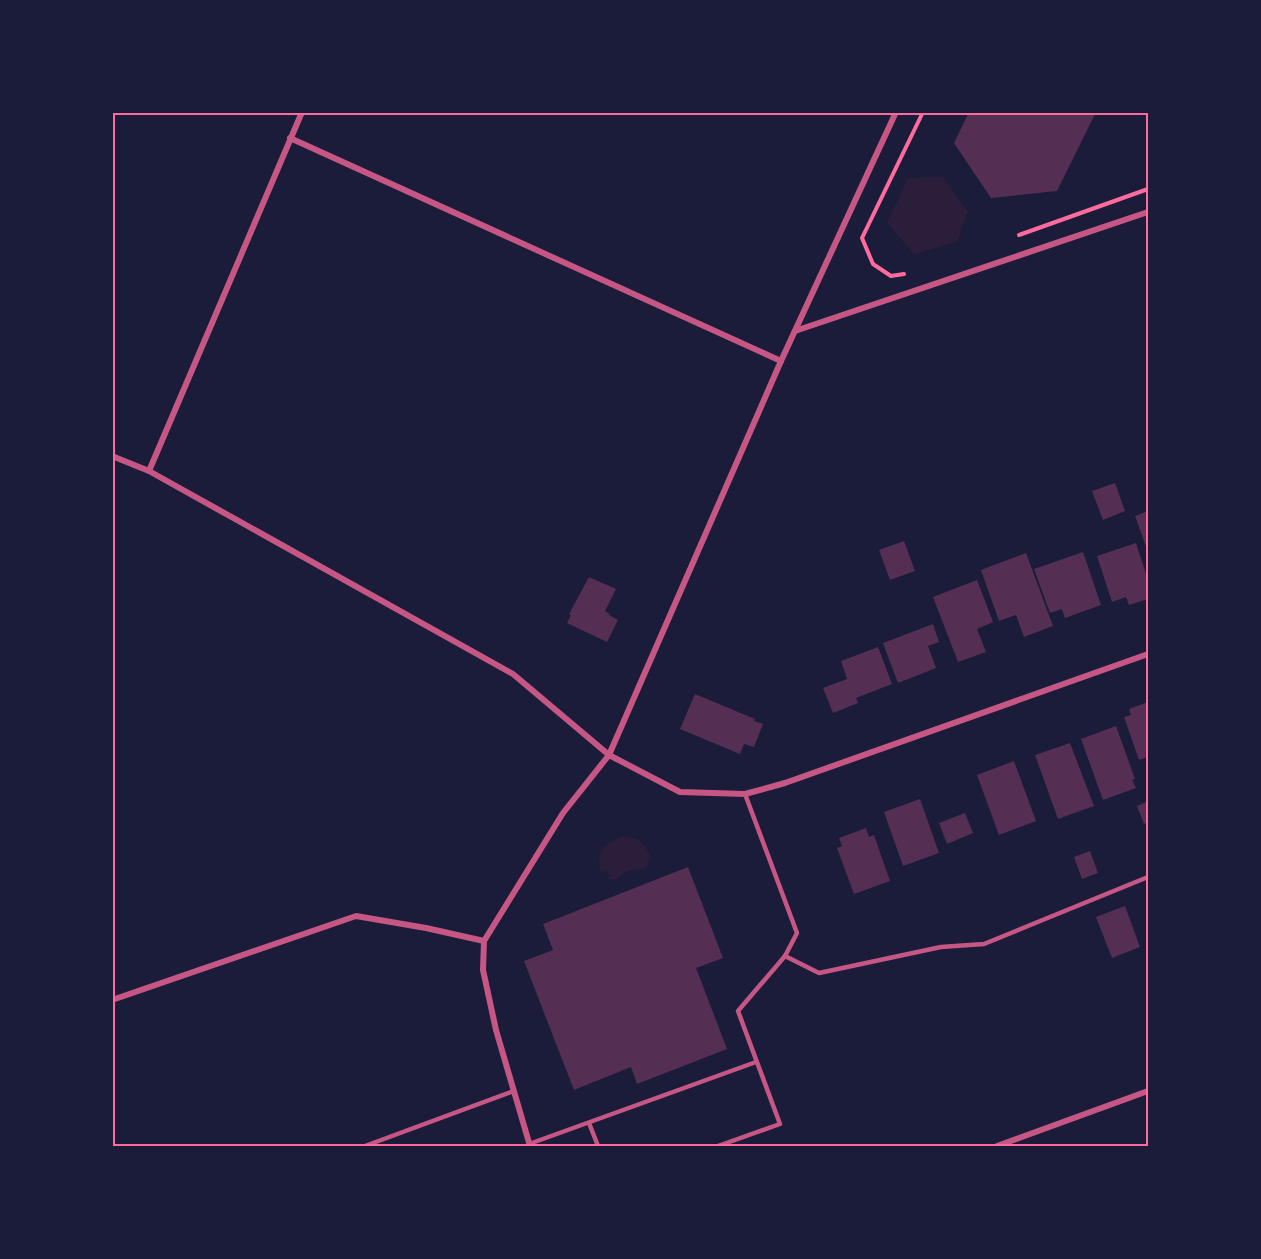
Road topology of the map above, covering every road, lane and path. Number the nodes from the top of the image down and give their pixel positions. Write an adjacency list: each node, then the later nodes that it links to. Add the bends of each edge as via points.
1 (302, 112): 4 (street)
2 (896, 112): 9 (street)
3 (923, 112): 8 (path, via 862,238 873,264 891,276)
4 (290, 138): 10 (street); 12 (street)
5 (1149, 189): 7 (path)
6 (1149, 212): 9 (street)
7 (1016, 236)
8 (909, 273)
9 (795, 331): 10 (street)
10 (781, 361): 14 (street)
11 (112, 456): 12 (street)
12 (149, 471): 14 (street, via 513,674)
13 (1149, 654): 15 (street)
14 (609, 755): 15 (street, via 680,792); 17 (street, via 563,813)
15 (745, 794): 18 (lane, via 796,933)
16 (1149, 878): 18 (lane, via 984,944 941,947 819,973)
17 (484, 941): 19 (street, via 356,916); 21 (street, via 483,970)
18 (785, 956): 20 (lane, via 738,1011)
19 (112, 1000)
20 (756, 1062): 23 (lane); 27 (lane, via 780,1124)
21 (514, 1091): 24 (street); 25 (lane)
22 (1149, 1092): 28 (street)
23 (589, 1123): 24 (lane); 26 (lane)
24 (530, 1145)
25 (365, 1146)
26 (598, 1146)
27 (717, 1146)
28 (997, 1146)

